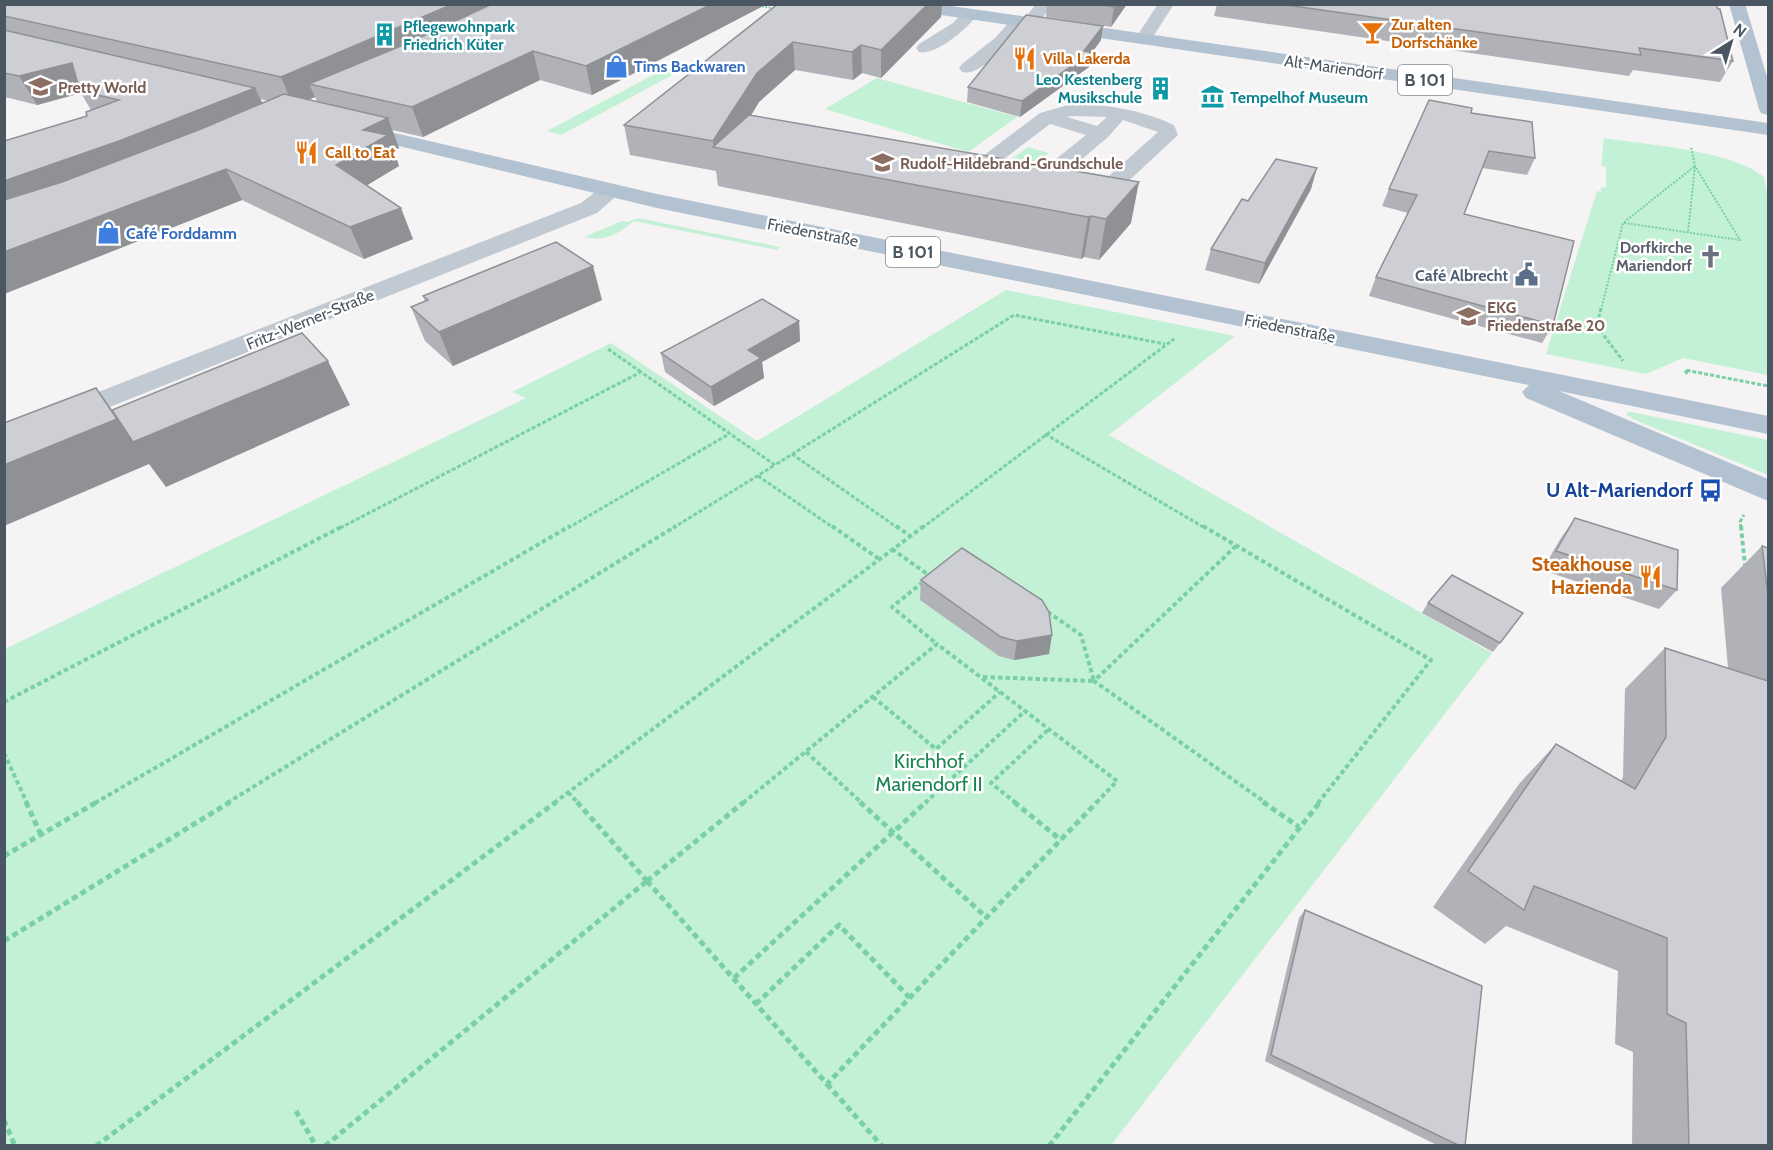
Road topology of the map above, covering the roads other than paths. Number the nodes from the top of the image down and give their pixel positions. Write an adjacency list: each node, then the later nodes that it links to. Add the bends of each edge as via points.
1 (900, 4): 5 (main road, Alt-Mariendorf / B 101)
2 (1045, 4): 6 (street)
3 (1166, 4): 7 (street)
4 (1737, 4): 10 (main road)
5 (970, 14): 6 (main road, Alt-Mariendorf / B 101); 8 (street)
6 (1024, 22): 7 (main road, Alt-Mariendorf / B 101); 9 (street)
7 (1143, 39): 14 (main road, Alt-Mariendorf / B 101)
8 (925, 48)
9 (968, 68)
10 (1768, 109)
11 (1122, 114): 12 (street, via 1095,110 1053,113); 15 (street); 18 (street, via 1167,129 1168,135)
12 (1047, 117): 15 (street); 16 (street)
13 (335, 125): 20 (main road, Friedenstraße / B 101)
14 (1768, 129)
15 (1101, 133): 17 (street)
16 (1022, 136): 17 (street); 19 (street, via 986,163 986,170)
17 (1077, 152): 18 (street); 19 (street)
18 (1132, 168): 19 (street, via 1089,200)
19 (1034, 188)
20 (611, 191): 21 (main road, Friedenstraße / B 101); 23 (street, Fritz-Werner-Straße, via 571,215)
21 (1471, 364): 22 (main road, Friedenstraße / B 101); 24 (main road, B 101)
22 (1768, 425)
23 (4, 440)
24 (1757, 500)

